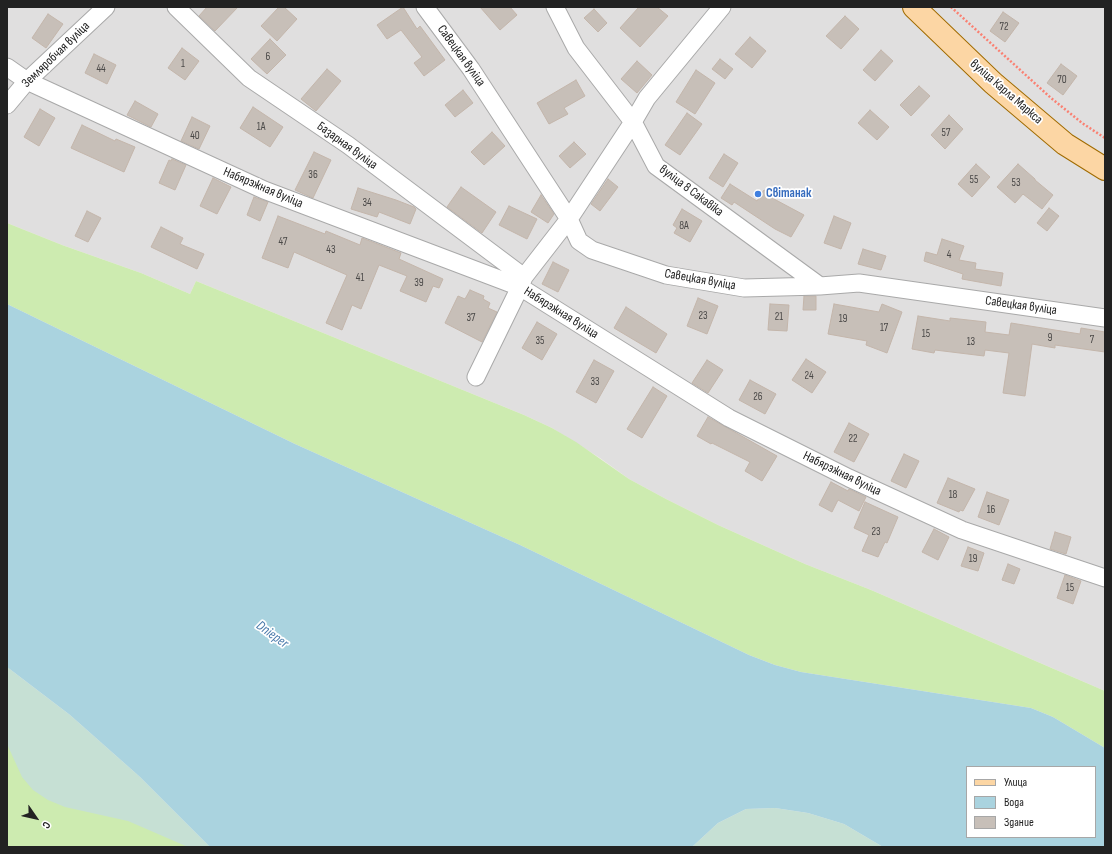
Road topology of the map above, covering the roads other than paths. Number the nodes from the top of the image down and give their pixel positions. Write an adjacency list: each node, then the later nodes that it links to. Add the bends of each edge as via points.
1 (106, 7): 8 (street, Земляробчая вуліца)
2 (176, 7): 13 (street, Базарная вуліца, via 249,78 348,145 470,238)
3 (425, 7): 12 (street, Савецкая вуліца, via 472,69)
4 (555, 7): 10 (street, вуліца 8 Сакавіка, via 576,48)
5 (722, 7): 10 (street, via 646,98)
6 (914, 7): 11 (main road, вуліца Карла Маркса, via 993,83 1065,144)
7 (7, 68): 8 (street, Набярэжная вуліца)
8 (27, 82): 9 (street, Земляробчая вуліца); 13 (street, Набярэжная вуліца, via 264,190)
9 (7, 105)
10 (633, 122): 12 (street); 14 (street, вуліца 8 Сакавіка, via 656,166)
11 (1105, 169)
12 (569, 219): 13 (street); 14 (street, Савецкая вуліца, via 579,241 592,250 666,275 744,288)
13 (522, 282): 16 (street); 17 (street, Набярэжная вуліца, via 729,418 842,475 962,530)
14 (820, 286): 15 (street, Савецкая вуліца, via 859,283)
15 (1105, 318)
16 (476, 377)
17 (1105, 578)

